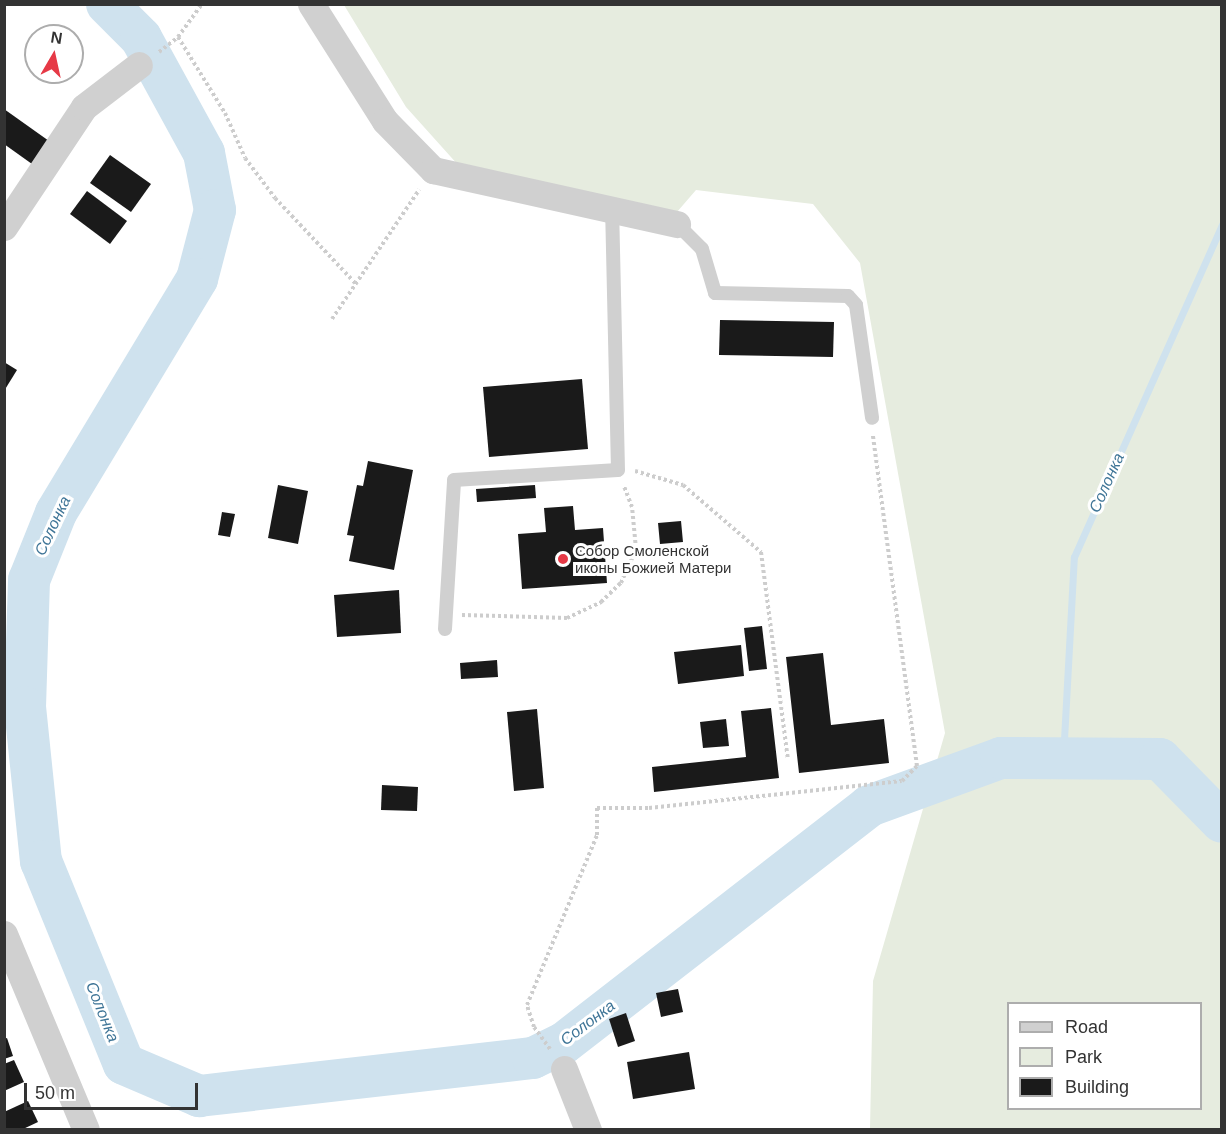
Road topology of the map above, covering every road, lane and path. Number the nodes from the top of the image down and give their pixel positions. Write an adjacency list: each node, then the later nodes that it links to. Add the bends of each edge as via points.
1 (202, 4): 3 (path)
2 (311, 4): 6 (street, via 385,121)
3 (178, 37): 4 (path); 10 (path, via 225,113 245,158 296,222)
4 (164, 48)
5 (139, 65): 9 (street, via 84,107)
6 (432, 170): 7 (street); 10 (path)
7 (612, 209): 8 (street); 13 (lane)
8 (677, 224): 12 (lane, via 702,249 715,293 848,296 856,305)
9 (4, 227)
10 (356, 284): 11 (path)
11 (332, 319)
12 (872, 418): 17 (path, via 917,766 902,781 649,808 597,808 597,835 527,1005)
13 (618, 470): 14 (path, via 632,507 636,549 621,583 601,602 567,618); 14 (lane, via 454,480); 15 (path, via 653,473 683,484 760,552)
14 (446, 622)
15 (788, 759)
16 (4, 934): 19 (street)
17 (534, 1027)
18 (564, 1069): 20 (street)
19 (86, 1130)
20 (588, 1130)

